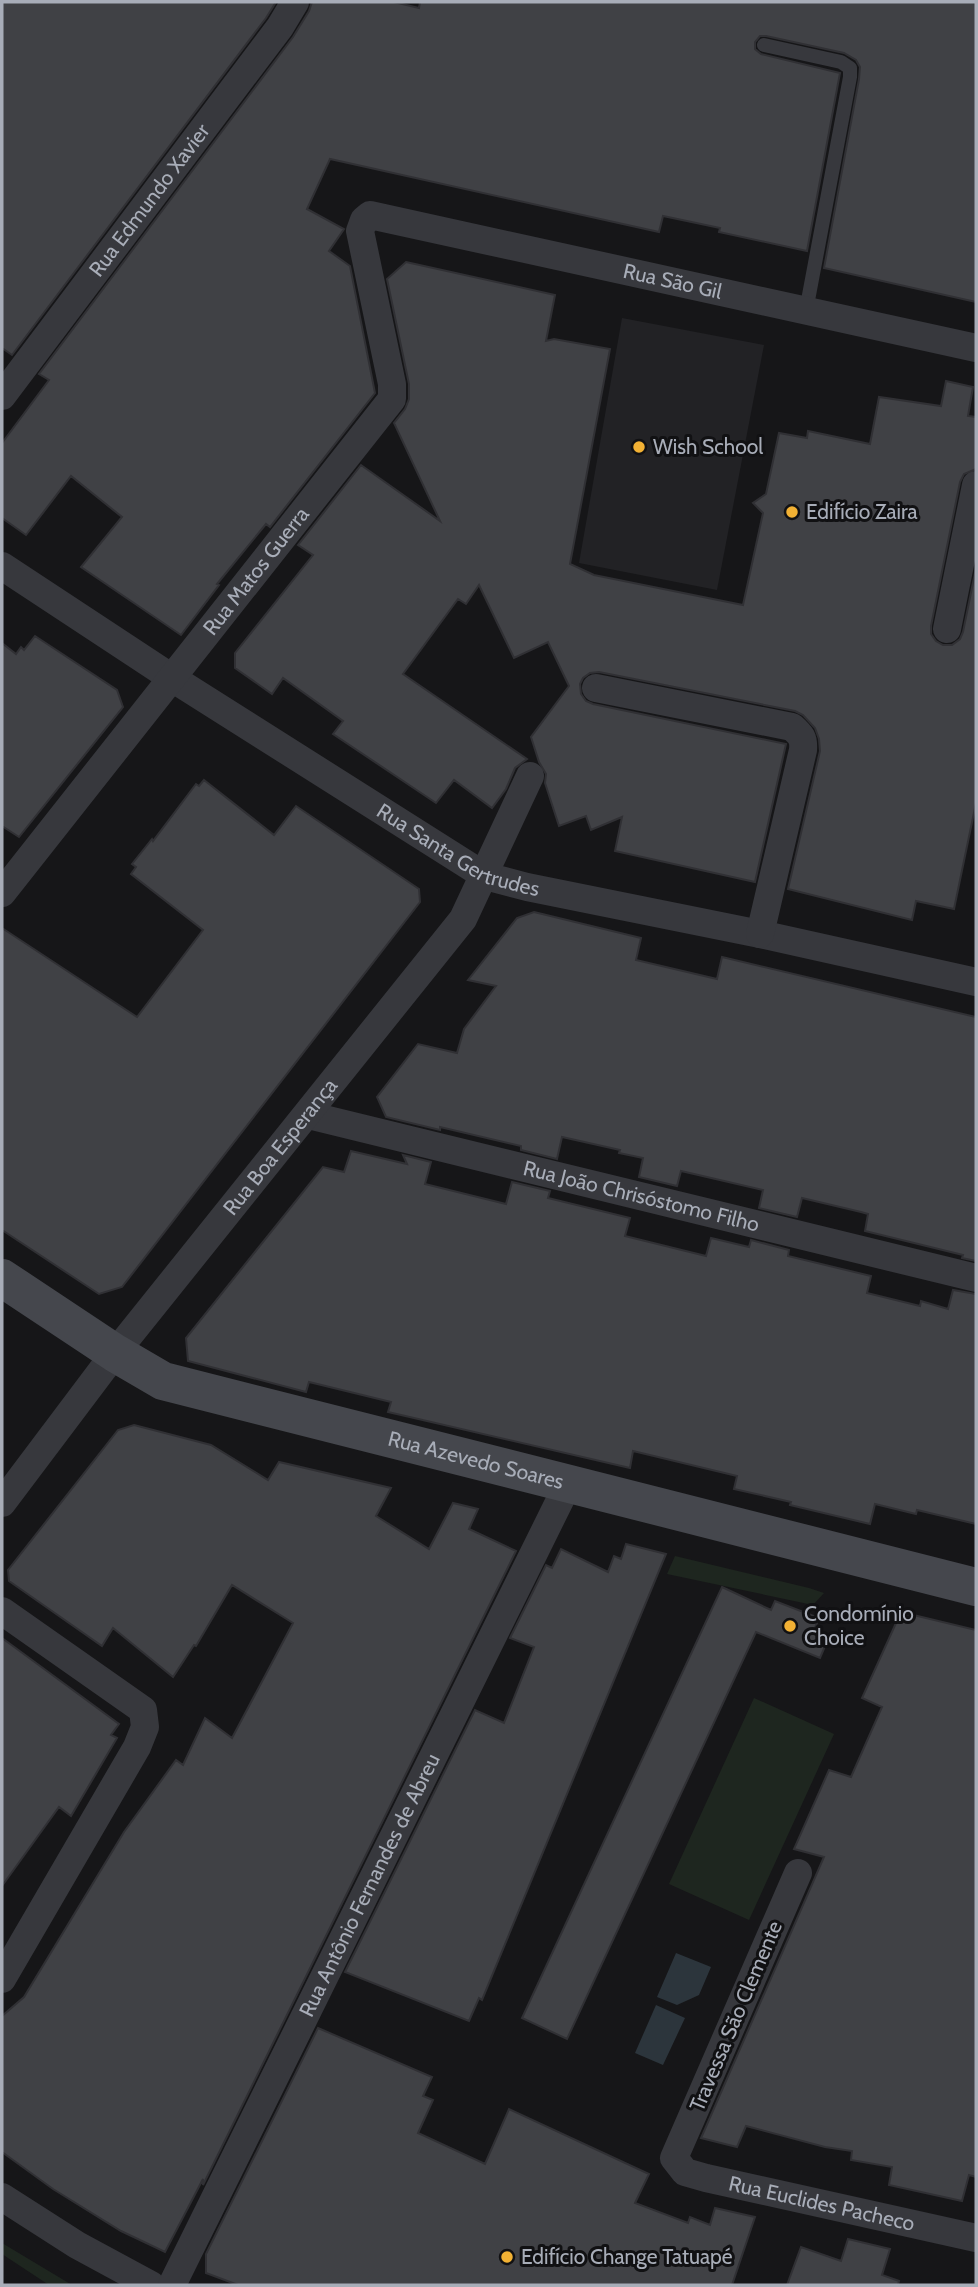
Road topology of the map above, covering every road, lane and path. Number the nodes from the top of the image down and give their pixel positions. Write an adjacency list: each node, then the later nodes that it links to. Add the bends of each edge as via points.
1 (295, 2): 6 (street, Rua Edmundo Xavier)
2 (764, 45): 4 (lane, via 850,68)
3 (370, 215): 4 (street, Rua São Gil); 10 (street, Rua Matos Guerra, via 360,231 392,384 391,399)
4 (806, 311): 5 (street, Rua São Gil)
5 (976, 348)
6 (2, 396)
7 (976, 485): 9 (street)
8 (2, 566): 10 (street, Rua Santa Gertrudes)
9 (947, 629)
10 (172, 678): 13 (street, Rua Santa Gertrudes); 14 (street, Rua Matos Guerra)
11 (596, 688): 15 (street, via 792,727 801,734 803,750)
12 (530, 776): 13 (street, Rua Boa Esperança)
13 (485, 876): 15 (street, Rua Santa Gertrudes); 17 (street, Rua Boa Esperança, via 463,919)
14 (2, 892)
15 (760, 934): 16 (street, Rua Santa Gertrudes)
16 (976, 982)
17 (308, 1115): 19 (street, Rua João Chrisóstomo Filho); 20 (street, Rua Boa Esperança)
18 (2, 1278): 20 (street, Rua Azevedo Soares)
19 (976, 1278)
20 (115, 1353): 21 (street, Rua Azevedo Soares, via 163,1381); 22 (street, Rua Boa Esperança)
21 (569, 1484): 23 (street, Rua Azevedo Soares); 31 (street, Rua Antônio Fernandes de Abreu)
22 (2, 1503)
23 (976, 1587)
24 (2, 1611): 26 (street, via 143,1710 145,1727 138,1747)
25 (798, 1873): 27 (street, Travessa São Clemente)
26 (2, 1979)
27 (674, 2158): 29 (street, Rua Euclides Pacheco, via 685,2172 706,2178)
28 (2, 2197): 30 (street, via 76,2245)
29 (976, 2238)
30 (151, 2285)
31 (172, 2285)

